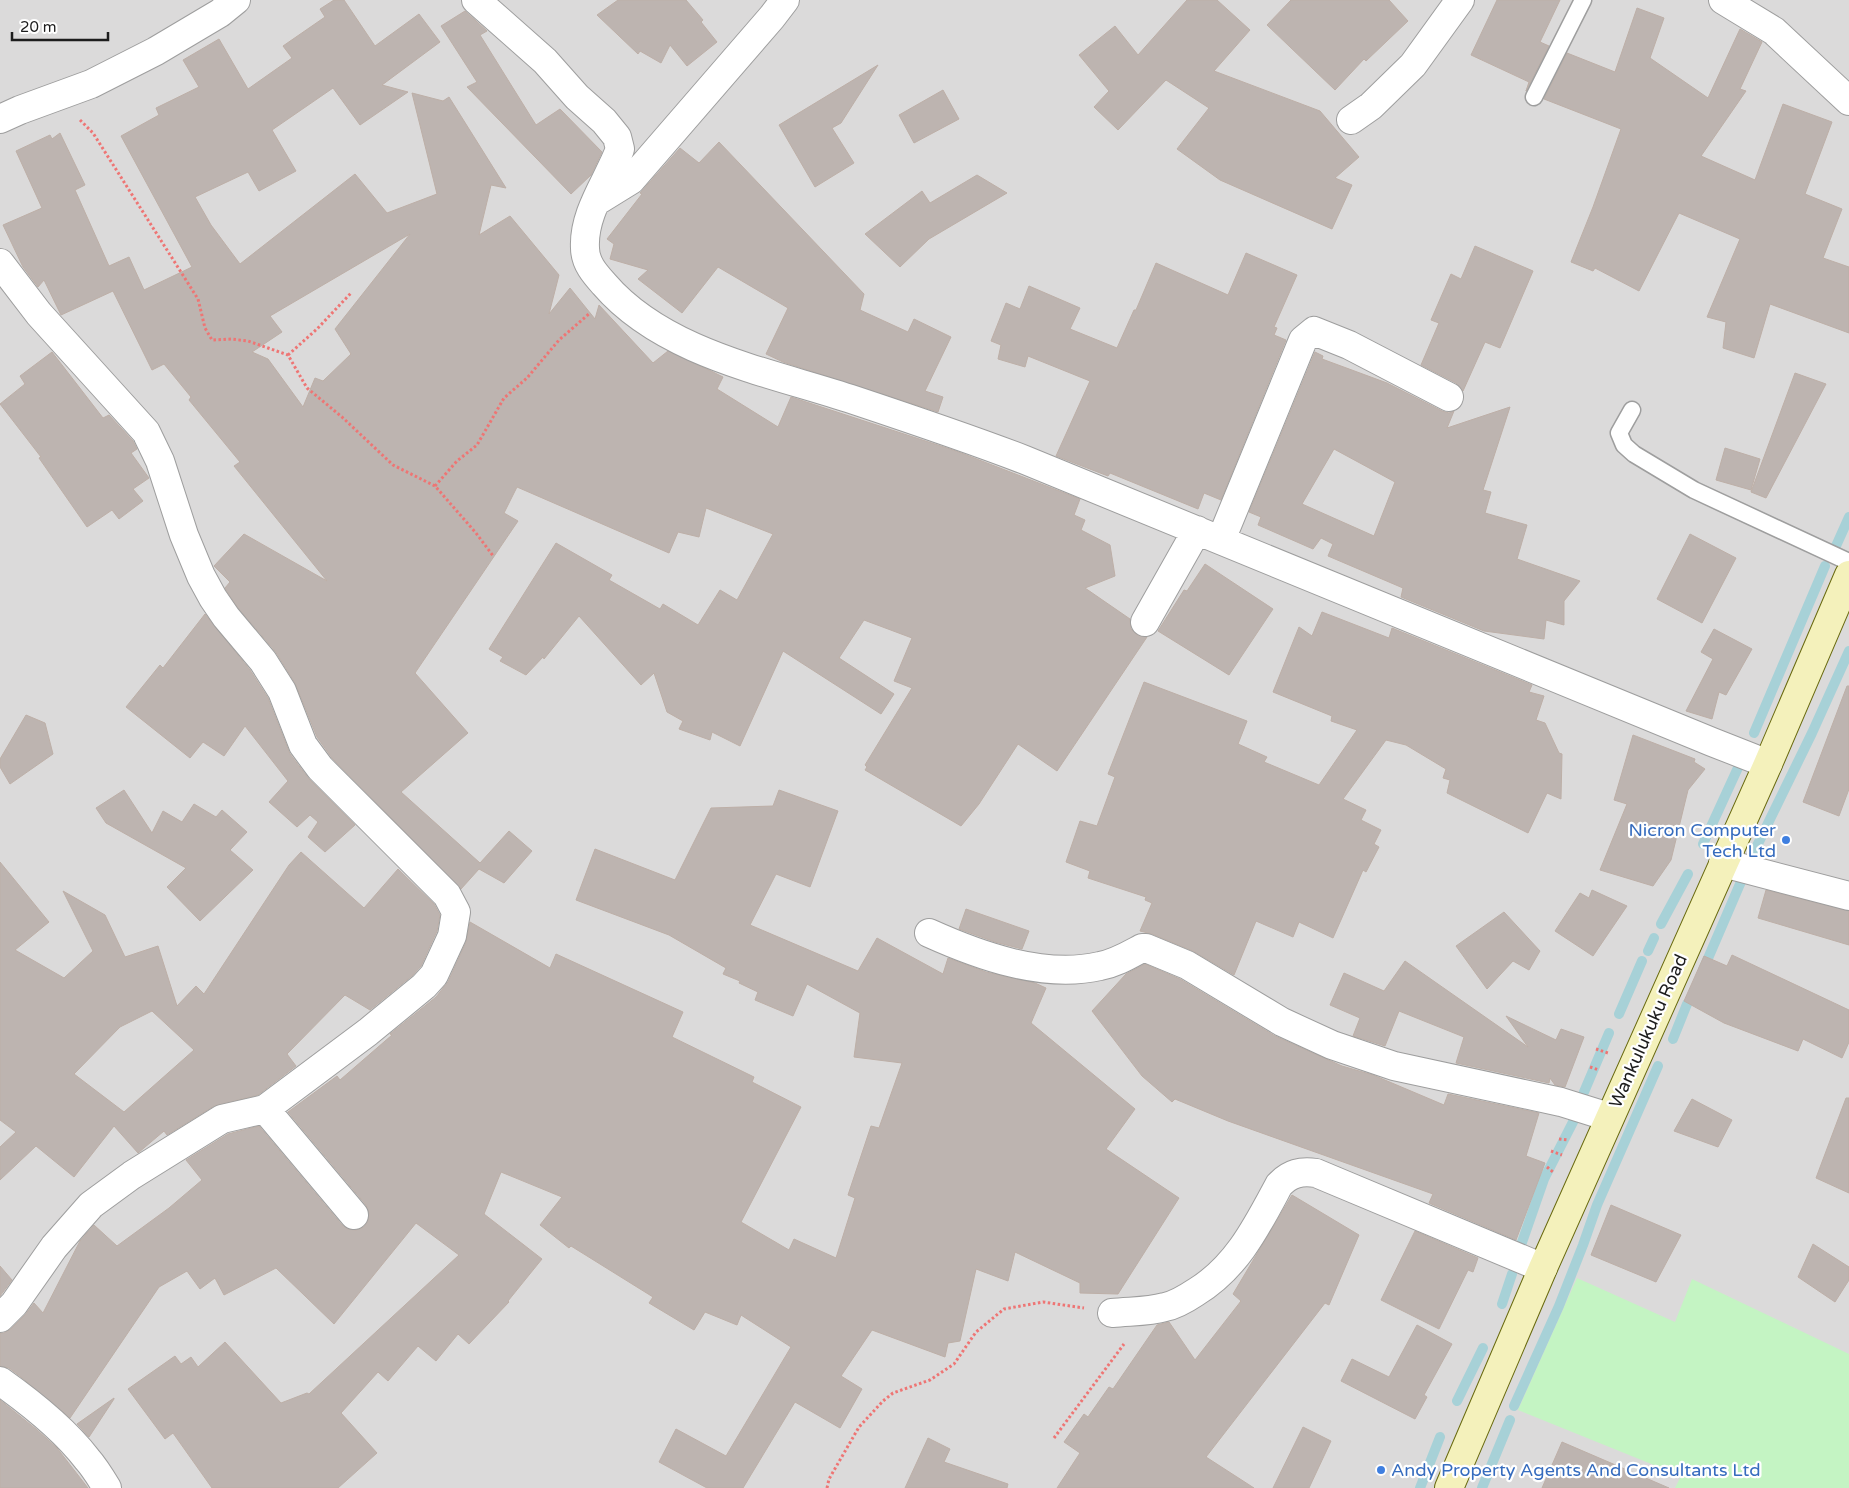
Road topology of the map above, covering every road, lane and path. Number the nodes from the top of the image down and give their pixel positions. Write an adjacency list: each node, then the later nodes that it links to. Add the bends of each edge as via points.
1 (236, 0): 7 (street, via 156,51 91,84)
2 (476, 0): 12 (street, via 545,61 617,137 620,149)
3 (785, 0): 12 (street, via 631,180)
4 (1460, 0): 11 (street, via 1413,65 1371,106)
5 (1583, 0): 8 (lane)
6 (1723, 0): 9 (street, via 1774,31)
7 (56, 97): 10 (street); 16 (path, via 93,133 198,299 205,328 212,340 248,341)
8 (1534, 97)
9 (1849, 101)
10 (0, 119)
11 (1351, 120)
12 (597, 201): 15 (street, via 589,217 584,249 590,268)
13 (0, 263): 33 (street, via 39,314 146,432 160,461 184,535 212,598 263,661 282,691 303,744 320,768 446,895 456,912 445,953 434,975 424,986)
14 (351, 293): 16 (path)
15 (614, 296): 19 (path, via 558,340 527,378 504,398 478,445 457,461); 20 (street, via 638,316 693,347 962,436)
16 (288, 355): 19 (path, via 307,388 393,465)
17 (1450, 396): 20 (street, via 1314,331 1303,340)
18 (1632, 410): 22 (lane, via 1619,433 1624,445 1634,454 1694,490)
19 (435, 486): 21 (path)
20 (1209, 535): 24 (street); 25 (street)
21 (494, 557)
22 (1849, 562)
23 (1849, 575): 25 (main road, Wankulukuku Road)
24 (1145, 622)
25 (1768, 764): 26 (main road, Wankulukuku Road)
26 (1723, 863): 27 (street); 34 (main road, Wankulukuku Road)
27 (1849, 896)
28 (929, 933): 34 (street, via 1024,966 1051,969 1101,966 1146,948 1187,965 1282,1022 1371,1059 1561,1102)
29 (1596, 1049): 30 (path)
30 (1608, 1053)
31 (1590, 1067): 32 (path)
32 (1599, 1070)
33 (265, 1108): 37 (street); 41 (street, via 222,1119 132,1175 91,1205)
34 (1610, 1117): 38 (main road, Wankulukuku Road)
35 (1551, 1151): 36 (path)
36 (1562, 1156)
37 (354, 1215)
38 (1543, 1268): 39 (street, via 1316,1173 1302,1172 1284,1179 1279,1185 1252,1236 1233,1262 1212,1282 1166,1307); 46 (main road, Wankulukuku Road)
39 (1142, 1310): 40 (street); 43 (path, via 1127,1339)
40 (1112, 1313): 45 (path, via 1043,1302 1004,1309 976,1332 954,1364 930,1380 893,1393 883,1401 859,1427)
41 (0, 1318)
42 (0, 1381): 44 (street, via 62,1431 87,1458)
43 (1054, 1438)
44 (107, 1488)
45 (827, 1488)
46 (1449, 1488)

